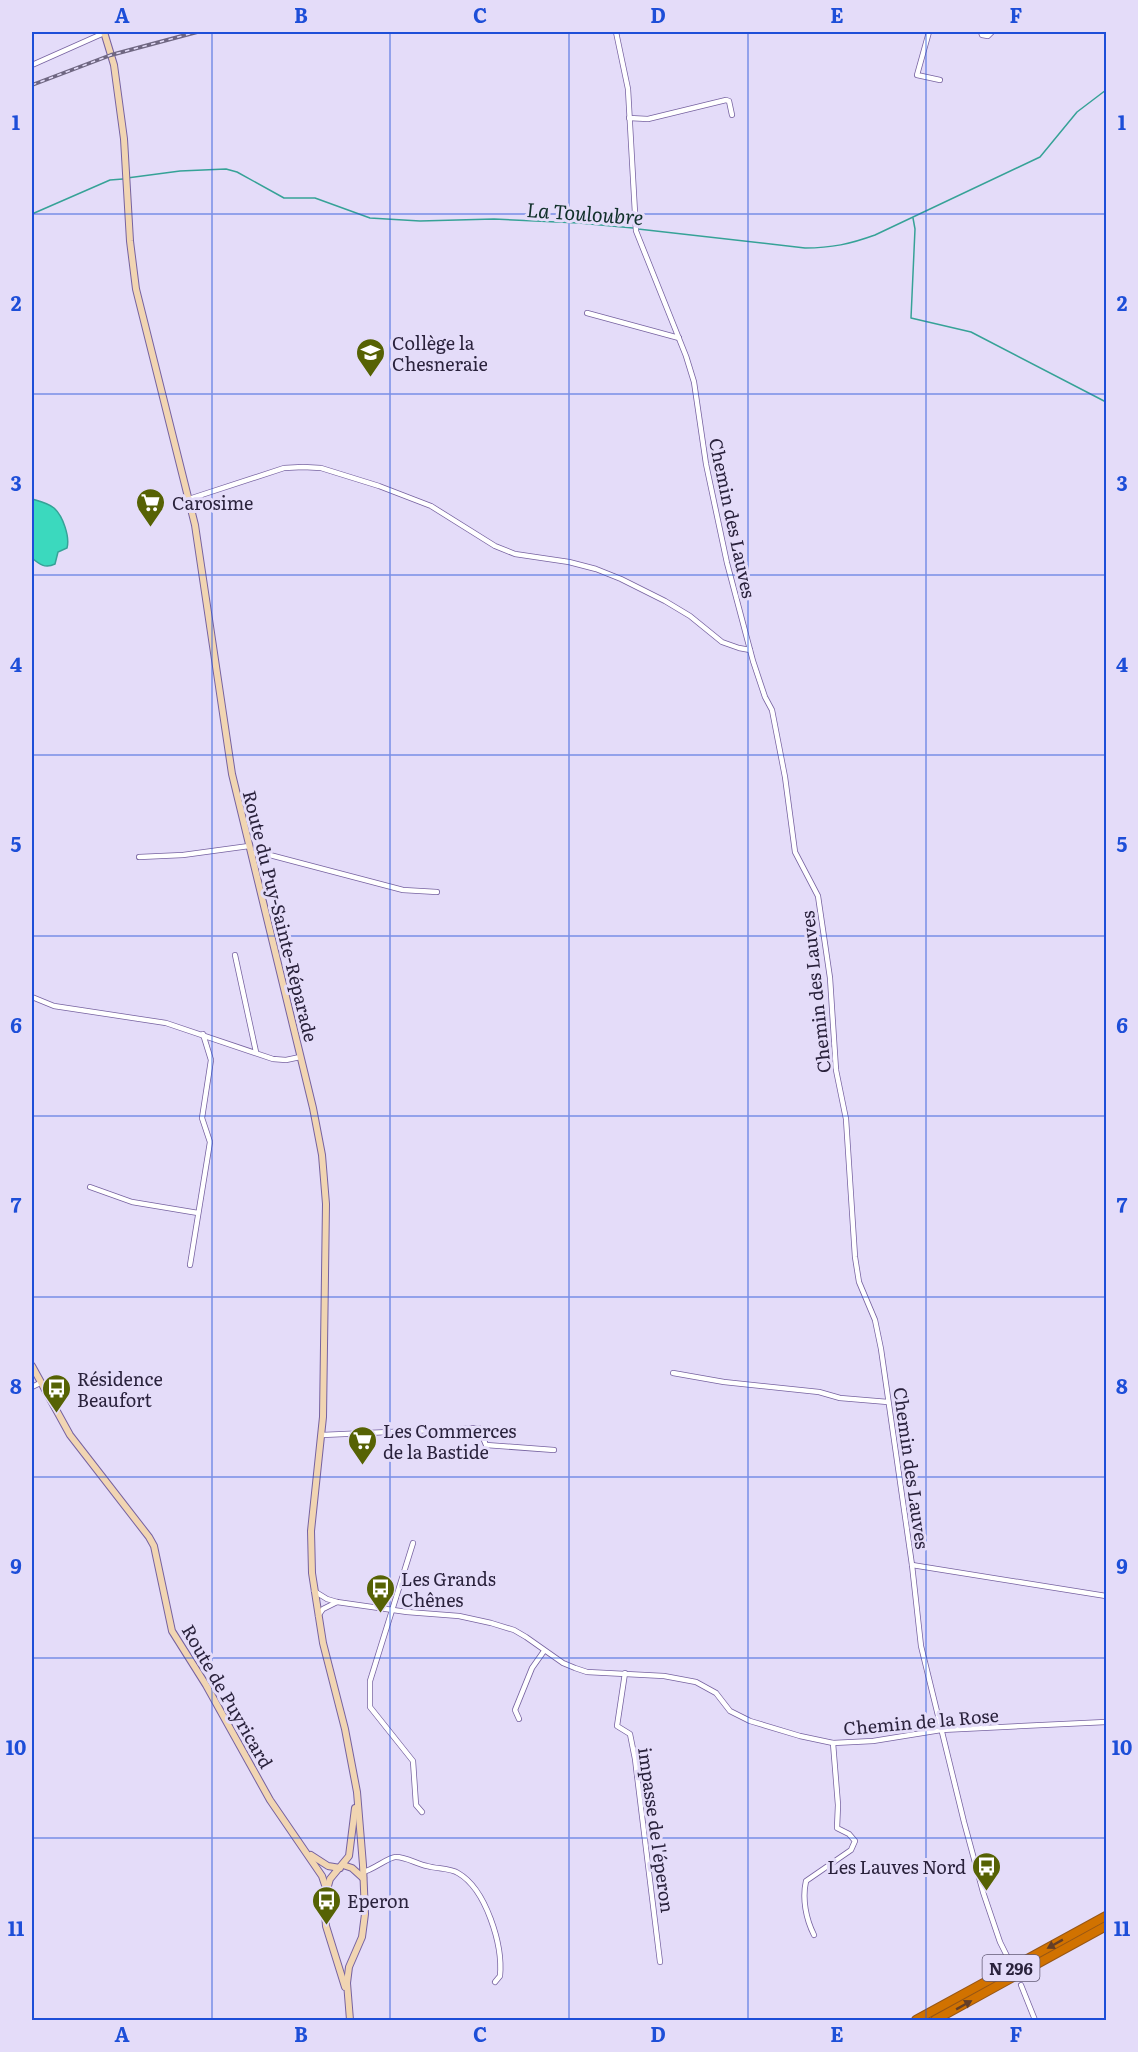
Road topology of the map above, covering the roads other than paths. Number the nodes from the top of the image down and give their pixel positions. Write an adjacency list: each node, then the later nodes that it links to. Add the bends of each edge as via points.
1 (105, 32): 6 (street); 12 (street, Route du Puy-Sainte-Réparade, via 115,73 136,289)
2 (616, 32): 9 (street, Chemin des Lauves, via 628,89)
3 (929, 32): 7 (street, via 917,75)
4 (981, 32): 5 (street, via 988,36)
5 (992, 32)
6 (32, 65)
7 (940, 80)
8 (732, 115): 9 (street, via 726,100 648,119)
9 (629, 118): 11 (street, Chemin des Lauves, via 636,228)
10 (587, 313): 11 (street)
11 (679, 338): 13 (street, Chemin des Lauves, via 694,381 706,464)
12 (189, 499): 13 (street, via 284,468 321,468 430,506 515,554 569,562 621,579 666,601 722,642); 14 (street, Route du Puy-Sainte-Réparade, via 226,741)
13 (750, 650): 29 (street, Chemin des Lauves, via 772,710 795,852 818,896 830,978 836,1070 846,1119 855,1257 859,1282 878,1334)
14 (250, 849): 15 (street); 16 (street, via 403,890); 21 (street, Route du Puy-Sainte-Réparade)
15 (139, 857)
16 (437, 892)
17 (235, 955): 20 (street)
18 (32, 997): 19 (street, via 54,1006 155,1021)
19 (203, 1034): 20 (street); 23 (street, via 211,1060 202,1113 210,1142)
20 (256, 1053): 21 (street, via 273,1059)
21 (300, 1057): 30 (street, Route du Puy-Sainte-Réparade, via 322,1155 326,1204)
22 (90, 1186): 23 (street, via 132,1202)
23 (198, 1213): 24 (street)
24 (190, 1265)
25 (32, 1366): 27 (street, Route de Puyricard)
26 (673, 1373): 29 (street)
27 (40, 1383): 28 (street); 47 (street, Route de Puyricard, via 70,1435 149,1537 172,1631 270,1800)
28 (32, 1387)
29 (888, 1402): 33 (street, Chemin des Lauves)
30 (322, 1435): 31 (street, via 479,1428 486,1445); 34 (street, Route du Puy-Sainte-Réparade, via 312,1532)
31 (554, 1450)
32 (412, 1543): 37 (street)
33 (912, 1565): 35 (street); 43 (street, Chemin des Lauves, via 921,1646)
34 (314, 1591): 36 (street, Chemin de la Rose); 38 (street, Route du Puy-Sainte-Réparade)
35 (1107, 1596)
36 (337, 1602): 37 (street, Chemin de la Rose); 38 (street, via 323,1609)
37 (391, 1610): 39 (street, Chemin de la Rose, via 491,1623 520,1633); 46 (street, via 370,1681 370,1707 413,1761 416,1805)
38 (318, 1617): 45 (street, Route du Puy-Sainte-Réparade)
39 (544, 1651): 40 (street, Chemin de la Rose, via 586,1672); 41 (street, via 532,1668 515,1710)
40 (625, 1673): 44 (street, Chemin de la Rose, via 696,1682 716,1694 730,1711 750,1721); 57 (street, impasse de l'éperon, via 617,1726 630,1734 635,1759)
41 (519, 1719)
42 (1107, 1722): 43 (street, Chemin de la Rose)
43 (941, 1730): 44 (street, Chemin de la Rose); 56 (street, Chemin des Lauves, via 983,1892)
44 (833, 1743): 53 (street, via 837,1828 855,1841 851,1850 806,1881 805,1903)
45 (357, 1792): 48 (street, Route du Puy-Sainte-Réparade, via 349,1856); 49 (street, Route du Puy-Sainte-Réparade)
46 (422, 1812)
47 (306, 1851): 48 (street, Route de Puyricard, via 322,1863); 50 (street, Route de Puyricard)
48 (341, 1867): 49 (street, Route de Puyricard); 50 (street)
49 (363, 1875): 55 (street, Route de Puyricard, via 362,1937); 58 (street, via 390,1857 457,1871 471,1883 495,1928 500,1976)
50 (326, 1888): 54 (street, Route de Puyricard, via 326,1926)
51 (1107, 1916): 62 (highway, N 296, one-way to 62)
52 (1107, 1926): 63 (highway, N 296, one-way to 52)
53 (814, 1935)
54 (337, 1956): 55 (street, via 344,1960); 60 (street, Route de Puyricard)
55 (353, 1956): 60 (street, Route de Puyricard)
56 (1009, 1960)
57 (660, 1962)
58 (495, 1982)
59 (1021, 1985): 64 (street)
60 (347, 1995): 61 (street, Route de Puyricard)
61 (350, 2020)
62 (916, 2020)
63 (935, 2020)
64 (1035, 2020)

